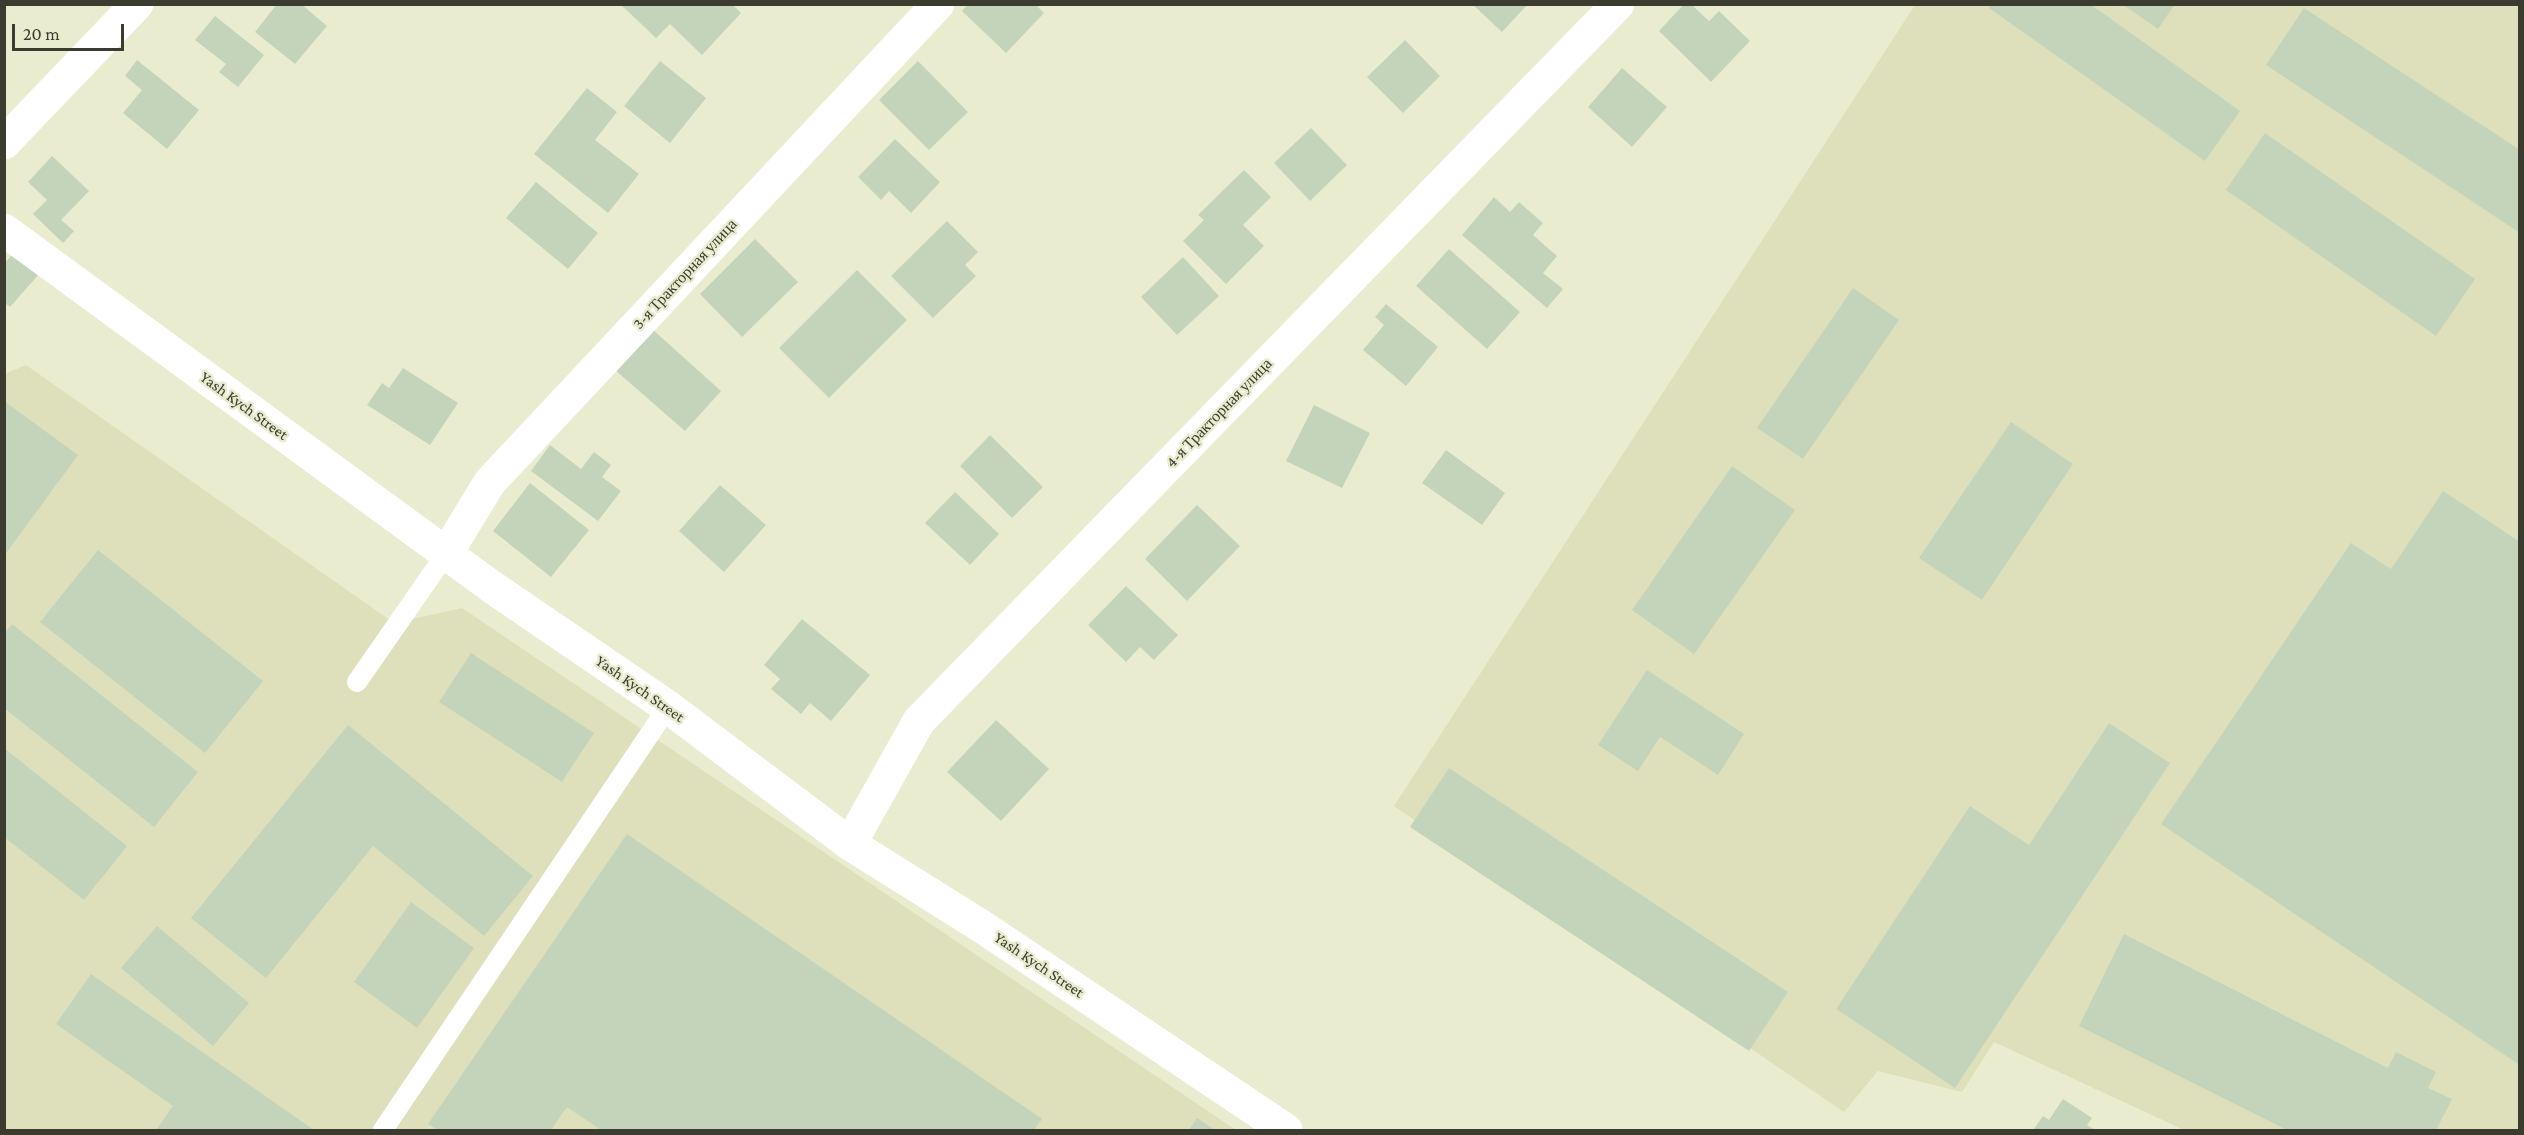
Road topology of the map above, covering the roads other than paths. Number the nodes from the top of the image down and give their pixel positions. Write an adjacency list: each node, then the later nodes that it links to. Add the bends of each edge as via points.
1 (137, 4): 4 (street)
2 (938, 4): 6 (street, 3-я Тракторная улица, via 490,482)
3 (1618, 4): 9 (street, 4-я Тракторная улица, via 919,721)
4 (4, 143)
5 (4, 230): 6 (street, Yash Kych Street)
6 (446, 554): 7 (lane); 8 (street, Yash Kych Street)
7 (357, 682)
8 (668, 707): 9 (street, Yash Kych Street); 10 (lane)
9 (850, 844): 11 (street, Yash Kych Street, via 981,926)
10 (383, 1131)
11 (1286, 1131)

